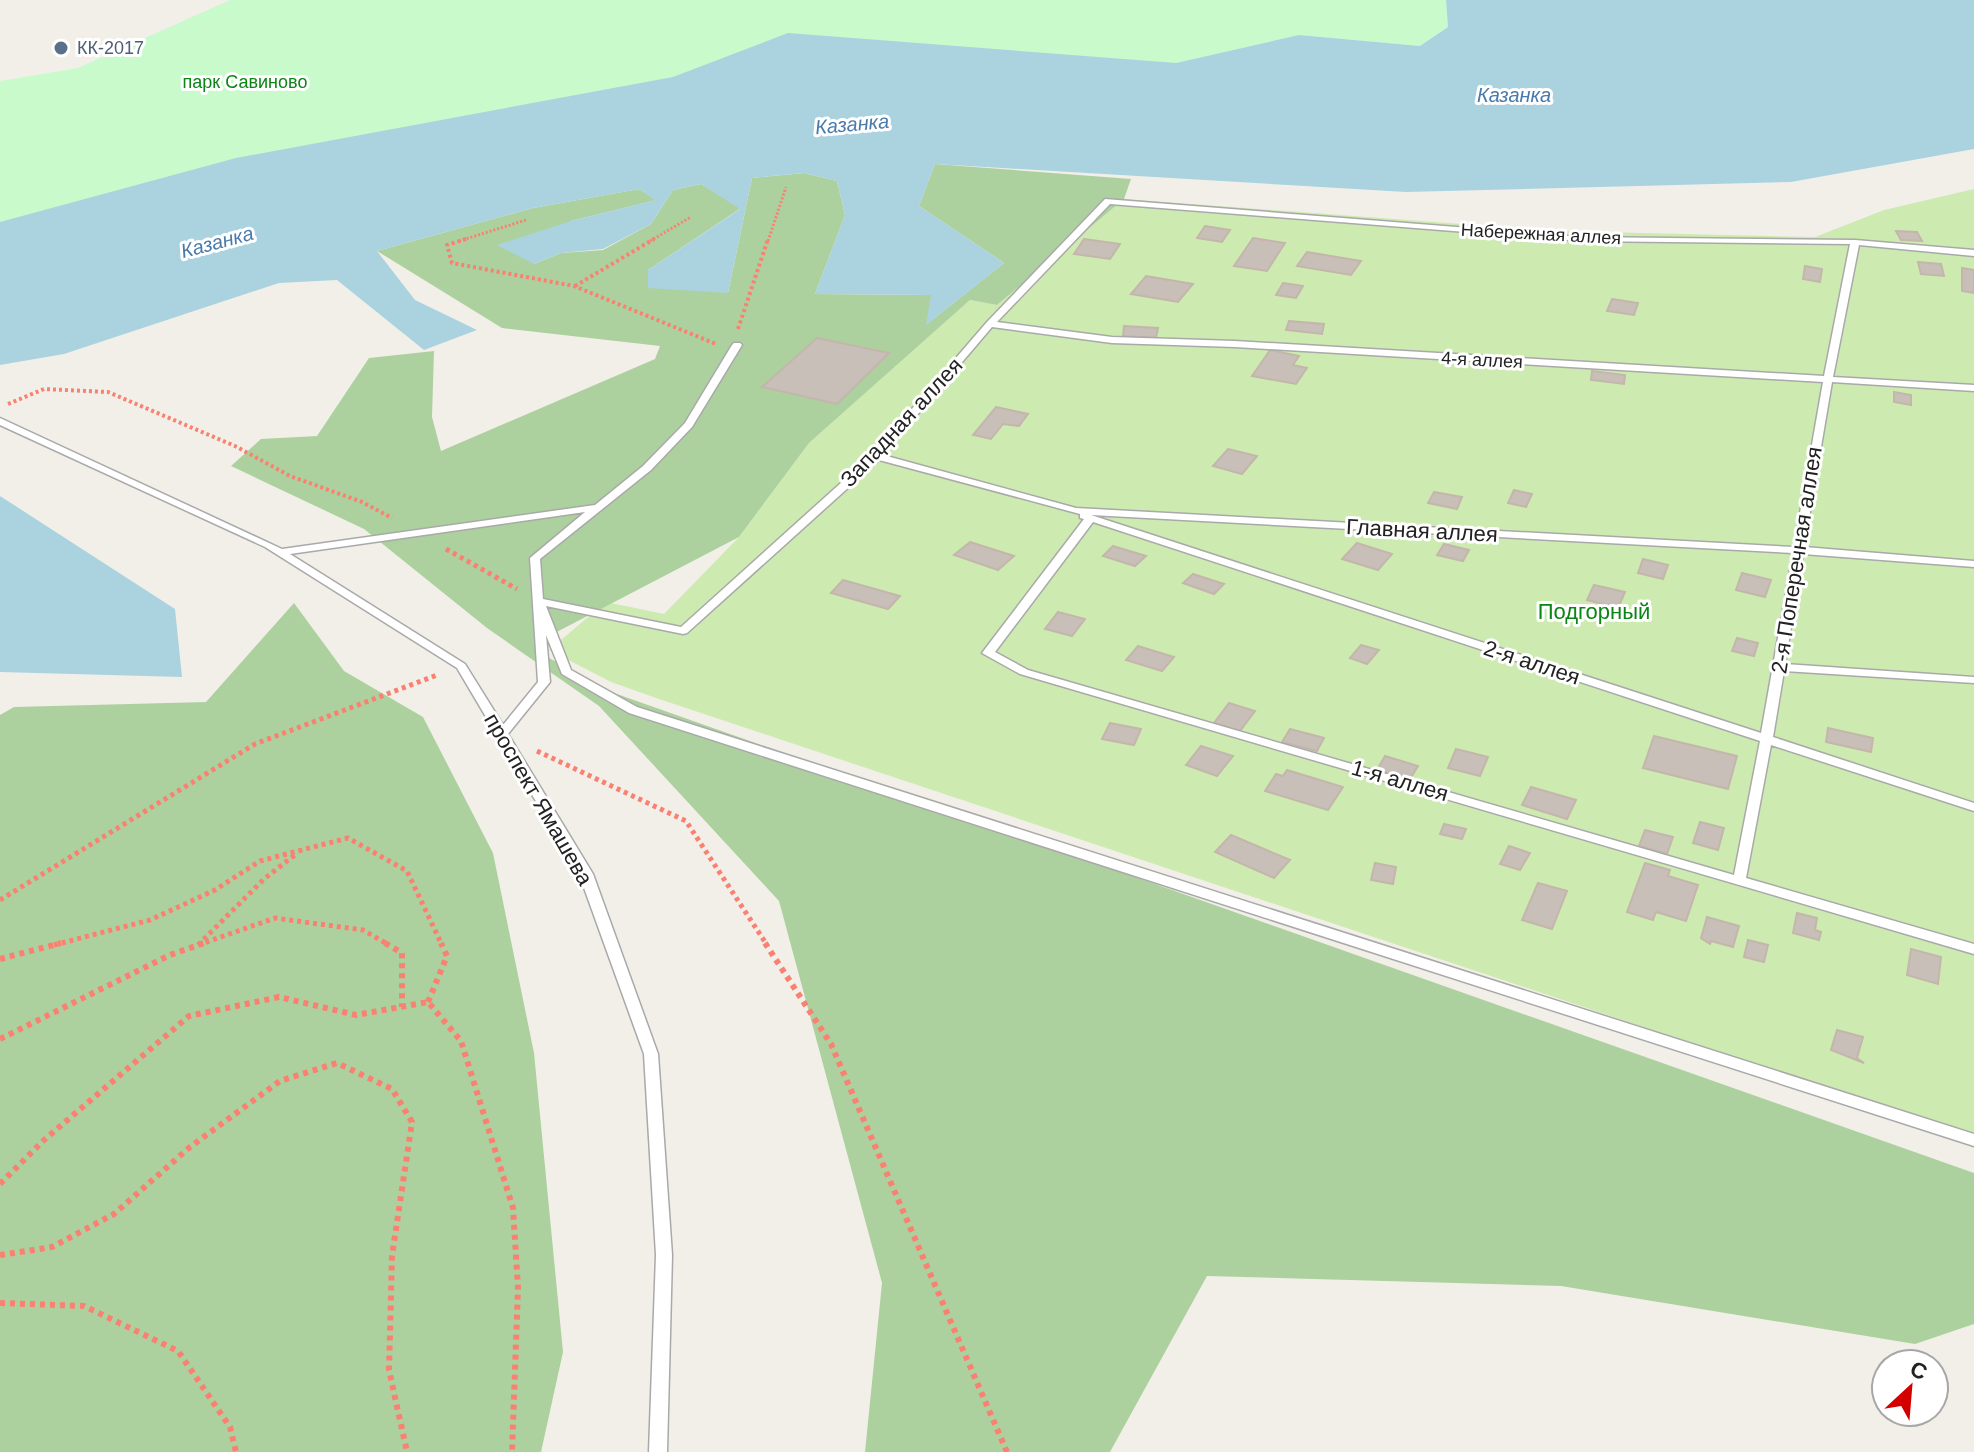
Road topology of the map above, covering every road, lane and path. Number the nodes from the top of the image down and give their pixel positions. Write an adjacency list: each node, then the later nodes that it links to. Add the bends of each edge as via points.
1 (786, 187): 11 (path)
2 (1108, 201): 5 (lane, Набережная аллея, via 1581,239); 10 (lane, Западная аллея)
3 (691, 217): 9 (path)
4 (526, 220): 9 (path, via 447,245 452,263)
5 (1855, 242): 7 (lane, Набережная аллея); 13 (lane, 2-я Поперечная аллея)
6 (1974, 244): 7 (lane, Набережная аллея)
7 (1950, 252): 8 (lane)
8 (1974, 253)
9 (574, 286): 12 (path)
10 (990, 324): 13 (lane, 4-я аллея, via 1112,340); 17 (lane, Западная аллея)
11 (737, 340): 18 (lane, via 689,425 647,468)
12 (717, 344)
13 (1825, 378): 14 (lane, 4-я аллея); 23 (lane, 2-я Поперечная аллея)
14 (1974, 388)
15 (0, 407): 21 (path, via 44,389 108,392)
16 (0, 421): 24 (lane, проспект Ямашева)
17 (877, 456): 19 (lane, Главная аллея); 26 (lane, Западная аллея, via 683,631)
18 (595, 508): 24 (lane); 26 (lane, via 535,558)
19 (1076, 511): 20 (lane, 2-я аллея); 23 (lane, Главная аллея)
20 (1089, 520): 31 (lane, 2-я аллея); 34 (lane, 1-я аллея, via 988,653 1024,672)
21 (398, 522)
22 (435, 543): 26 (path)
23 (1797, 550): 25 (lane, Главная аллея); 28 (lane, 2-я Поперечная аллея)
24 (280, 552): 27 (lane, проспект Ямашева)
25 (1974, 564)
26 (539, 601): 30 (lane, via 544,682); 42 (lane, via 566,672 633,710)
27 (461, 666): 30 (lane, проспект Ямашева); 35 (path, via 255,744)
28 (1779, 667): 29 (lane); 31 (lane, 2-я Поперечная аллея)
29 (1974, 680)
30 (502, 734): 49 (lane, проспект Ямашева, via 586,874 651,1054 664,1255); 50 (path, via 686,821 831,1044)
31 (1768, 739): 32 (lane, 2-я аллея); 34 (lane, 2-я Поперечная аллея)
32 (1974, 807)
33 (300, 851): 36 (path); 38 (path, via 260,861 215,890 150,920); 39 (path, via 348,838 407,871 447,956)
34 (1740, 878): 37 (lane, 1-я аллея)
35 (0, 900)
36 (197, 945): 40 (path, via 275,918 363,930 402,953); 41 (path)
37 (1974, 949)
38 (0, 959)
39 (428, 1002): 40 (path); 48 (path, via 461,1041 513,1208 518,1288)
40 (402, 1007): 43 (path, via 356,1015 279,997 189,1016)
41 (0, 1039)
42 (1974, 1140)
43 (0, 1184)
44 (0, 1255): 47 (path, via 52,1247 114,1214 190,1147 280,1081 337,1063 392,1089 412,1122 392,1256 389,1370)
45 (0, 1303): 46 (path, via 84,1306 178,1351 230,1427)
46 (236, 1452)
47 (407, 1452)
48 (512, 1452)
49 (658, 1452)
50 (1007, 1452)

